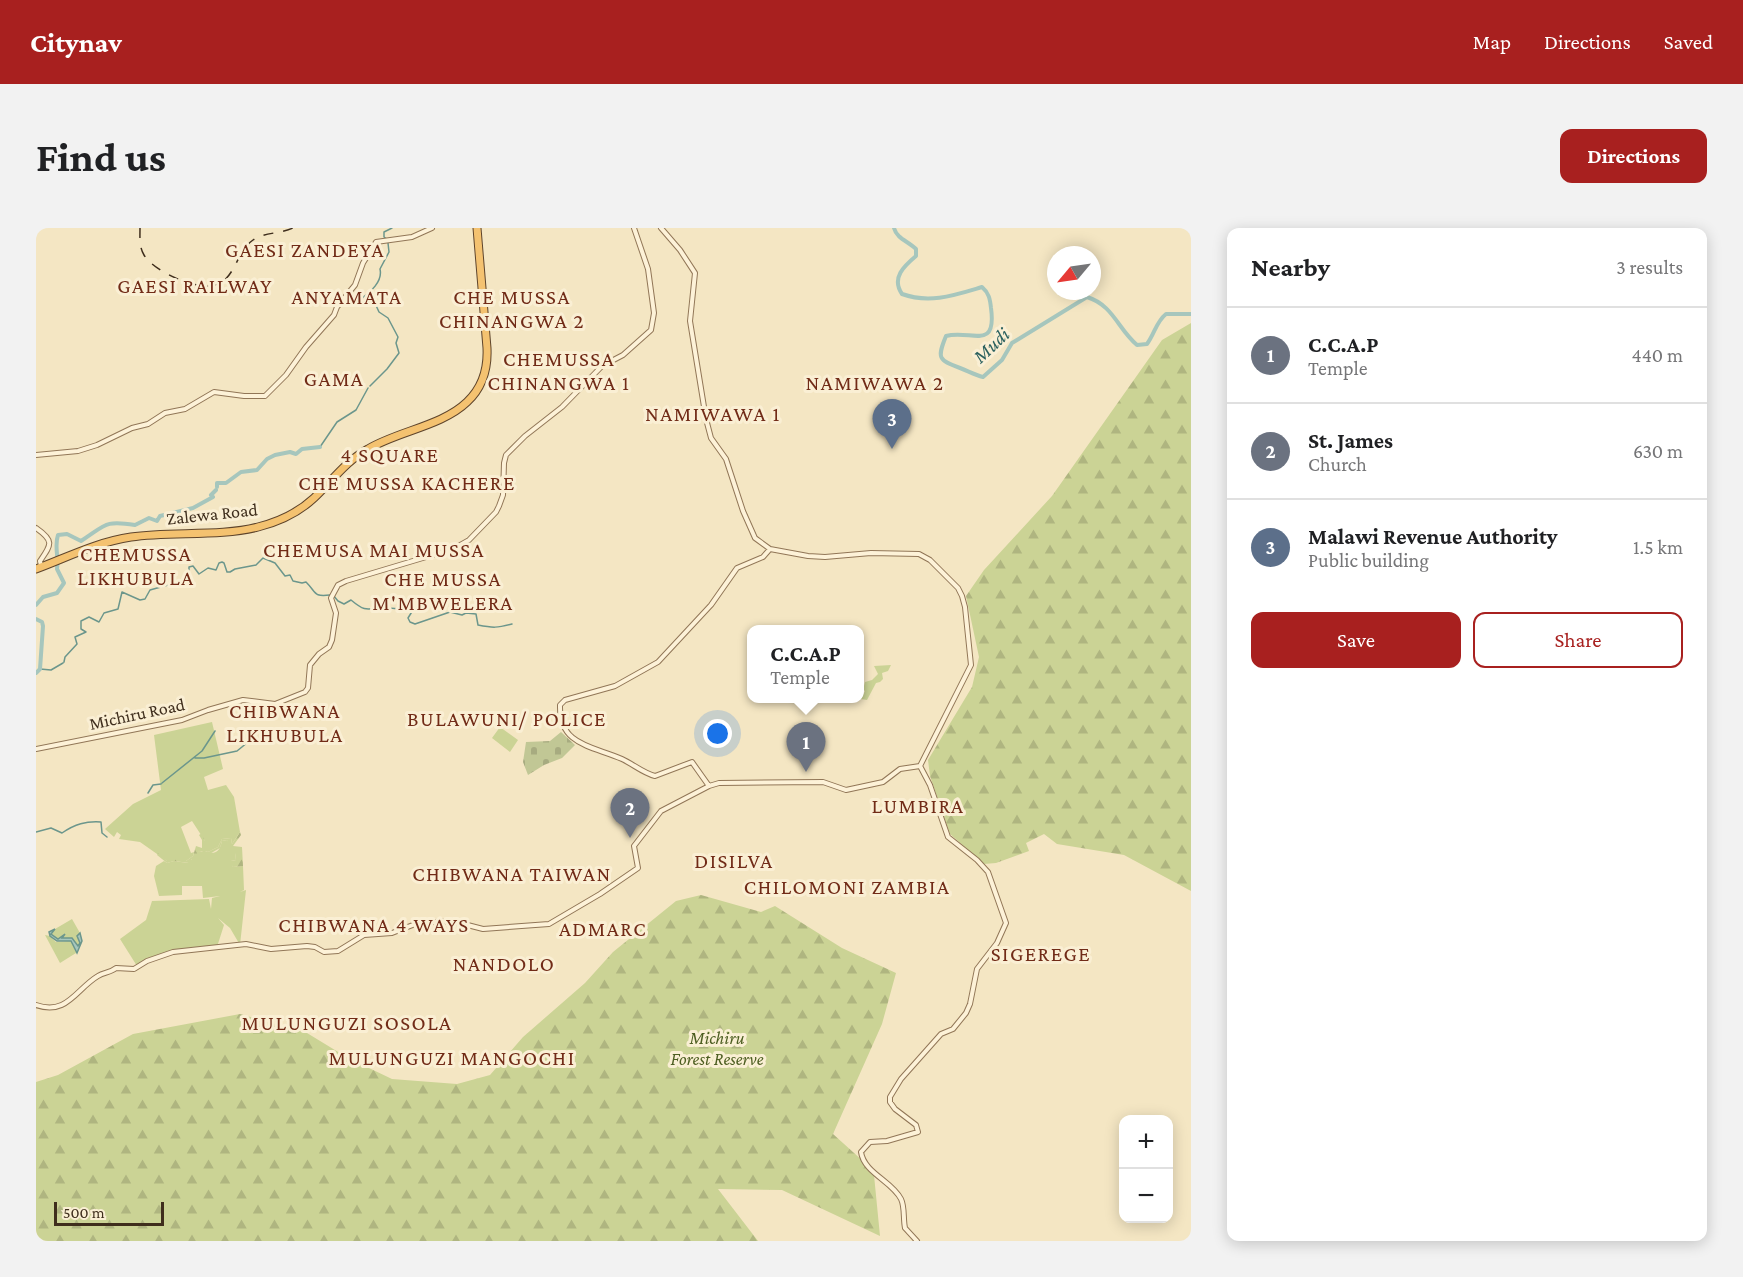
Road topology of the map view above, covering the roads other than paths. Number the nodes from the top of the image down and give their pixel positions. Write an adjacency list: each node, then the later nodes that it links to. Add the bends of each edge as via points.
1 (432, 228): 5 (street, via 412,237 376,242 355,285 334,315 265,396 214,392 184,409 166,412 148,424 97,445)
2 (477, 228): 8 (highway, Zalewa Road, via 487,356 479,386 460,408 366,450 314,498 275,521 249,529 114,540)
3 (634, 228): 9 (street, Michiru Road, via 648,268 654,313 651,330 623,355 602,366 506,455 499,506 469,540 453,549 338,585 331,598 336,613 332,640 310,665 306,691 275,704 243,700 182,720)
4 (661, 228): 7 (street, via 695,275 691,327 711,438 726,459 751,531 757,541)
5 (36, 456)
6 (36, 528): 8 (street, via 50,544)
7 (770, 549): 10 (street, via 825,557 919,554 958,588 965,603 971,665); 11 (street, via 763,557 736,568 711,604 658,662 624,682 565,700 560,705 565,729 579,743 655,776 692,762)
8 (38, 568)
9 (36, 749)
10 (920, 766): 11 (street, via 900,769 883,782 846,790 823,782); 13 (street, via 948,837 988,872 1006,923 997,943 977,969 966,1013 953,1029 941,1034 890,1097 893,1107 916,1125 918,1132 870,1142 861,1152 867,1165 900,1197 905,1228)
11 (709, 786): 12 (street, via 659,813 634,846 638,868 549,924 483,929 452,921 420,923 393,933 364,935 338,951 324,952 307,946 271,949 249,944 173,952 149,959 134,969 116,968 98,976 62,1006 47,1009)
12 (36, 1005)
13 (917, 1241)

